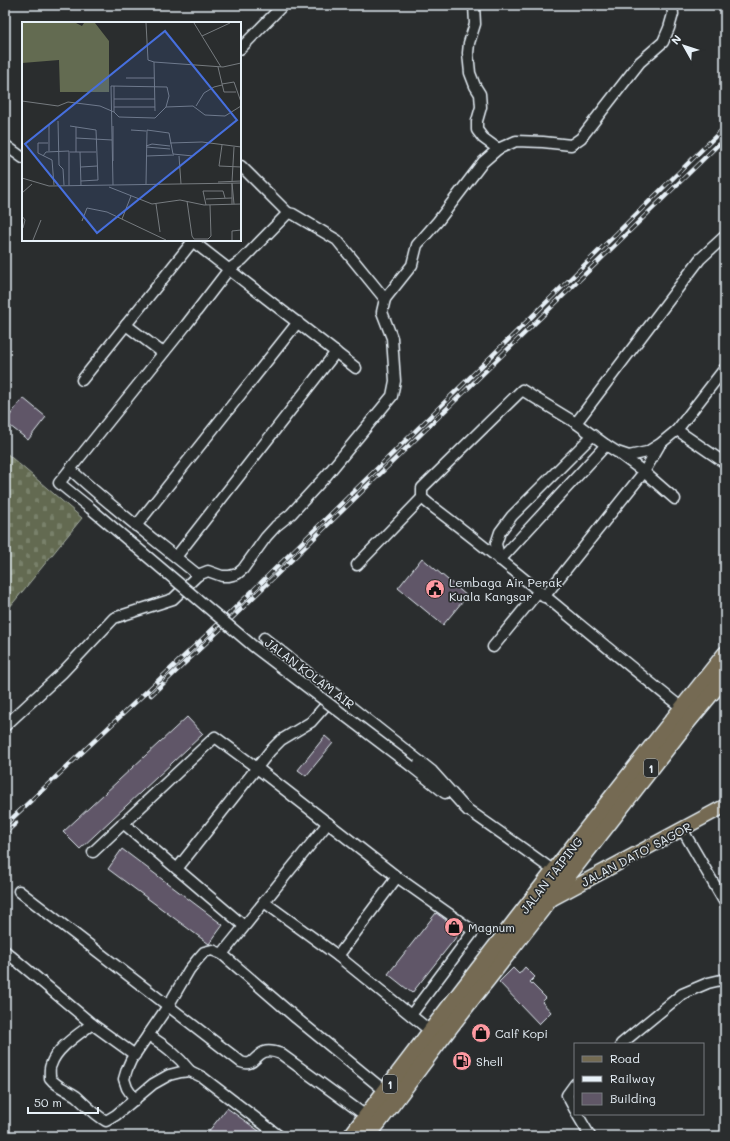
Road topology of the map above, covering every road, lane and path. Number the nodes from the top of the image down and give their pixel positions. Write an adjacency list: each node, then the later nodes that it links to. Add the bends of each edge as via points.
1 (283, 5): 4 (street)
2 (474, 5): 6 (street, via 475,24 468,54 470,73 480,94 481,108 477,130)
3 (672, 5): 6 (street, via 673,14 663,42 640,62 581,138 572,145 516,141)
4 (241, 48)
5 (5, 145): 7 (street)
6 (498, 149): 14 (street, via 483,162 417,245 412,265)
7 (22, 157)
8 (241, 166): 9 (street)
9 (288, 213): 13 (street, via 242,260); 14 (street, via 338,240)
10 (725, 236): 22 (street, via 700,259)
11 (191, 241): 16 (street)
12 (193, 241): 13 (street)
13 (229, 269): 15 (street); 18 (street)
14 (385, 299): 37 (street, via 382,312 392,338 395,382 392,396 326,476 266,537 243,569 229,576 208,571)
15 (298, 322): 17 (street); 33 (street)
16 (126, 325): 18 (street); 21 (street)
17 (336, 352): 19 (street); 34 (street)
18 (163, 353): 29 (street)
19 (356, 368)
20 (725, 368): 23 (street)
21 (82, 380)
22 (576, 423): 24 (street); 31 (street, via 522,390 422,488)
23 (677, 430): 25 (street); 28 (street)
24 (593, 435): 26 (street); 35 (street, via 512,516 500,532 496,544)
25 (660, 444): 27 (street, via 647,452 635,455); 30 (street)
26 (606, 445): 27 (street); 35 (street)
27 (616, 452): 30 (street)
28 (725, 463)
29 (70, 469): 33 (street); 49 (street, JALAN KOLAM AIR, bridge, via 59,483 253,646)
30 (644, 472): 32 (street); 38 (street)
31 (422, 498): 35 (street); 36 (street)
32 (675, 499)
33 (136, 526): 34 (street)
34 (176, 557): 37 (street)
35 (500, 560): 38 (street)
36 (357, 566)
37 (198, 575): 46 (street, via 174,599 114,618 62,673)
38 (541, 594): 40 (street); 45 (street)
39 (264, 638): 43 (street)
40 (493, 647)
41 (725, 654): 45 (highway, JALAN TAIPING / 1)
42 (725, 676): 44 (highway, JALAN TAIPING / 1)
43 (336, 695): 47 (street, via 311,722 281,740 270,750); 49 (street, via 432,771)
44 (710, 695): 45 (highway, via 694,705); 54 (highway, JALAN TAIPING / 1)
45 (682, 708): 56 (highway, JALAN TAIPING / 1)
46 (5, 726)
47 (257, 768): 50 (street, via 215,737); 51 (street); 55 (street)
48 (725, 806): 52 (main road, JALAN DATO' SAGOR)
49 (468, 811): 56 (street, JALAN KOLAM AIR)
50 (123, 823): 53 (street); 55 (street)
51 (328, 823): 57 (street); 59 (street)
52 (682, 829): 60 (main road, JALAN DATO' SAGOR); 61 (street)
53 (93, 852)
54 (579, 861): 56 (highway); 60 (highway, JALAN TAIPING / 1)
55 (177, 869): 62 (street)
56 (554, 871): 71 (highway, JALAN TAIPING / 1)
57 (397, 877): 65 (street); 68 (street, via 473,932)
58 (19, 891): 67 (street)
59 (264, 902): 62 (street); 65 (street)
60 (547, 902): 71 (highway, JALAN TAIPING / 1, via 464,1008)
61 (725, 903)
62 (244, 926): 64 (street)
63 (5, 951): 69 (street)
64 (222, 954): 67 (street, via 212,950 204,952); 76 (street)
65 (338, 956): 68 (street)
66 (725, 979): 72 (street, via 682,994)
67 (168, 1006): 70 (street); 80 (street, via 241,1062 250,1064 264,1052 281,1054)
68 (411, 1015): 71 (street)
69 (92, 1024): 73 (street); 77 (street, via 57,1053 51,1065 50,1078 106,1121)
70 (148, 1035): 73 (street); 74 (street, via 166,1046)
71 (435, 1035): 76 (highway, JALAN TAIPING / 1); 83 (highway, JALAN TAIPING / 1, via 391,1107)
72 (622, 1043)
73 (135, 1055): 77 (street, via 124,1079)
74 (190, 1071): 77 (street, via 169,1075 153,1084); 81 (street)
75 (574, 1085): 78 (street, via 566,1095)
76 (385, 1091): 80 (highway, JALAN TAIPING / 1)
77 (135, 1100)
78 (574, 1108)
79 (578, 1115): 84 (street)
80 (366, 1116): 82 (highway, JALAN TAIPING / 1)
81 (279, 1136)
82 (351, 1136)
83 (368, 1136)
84 (590, 1136)

